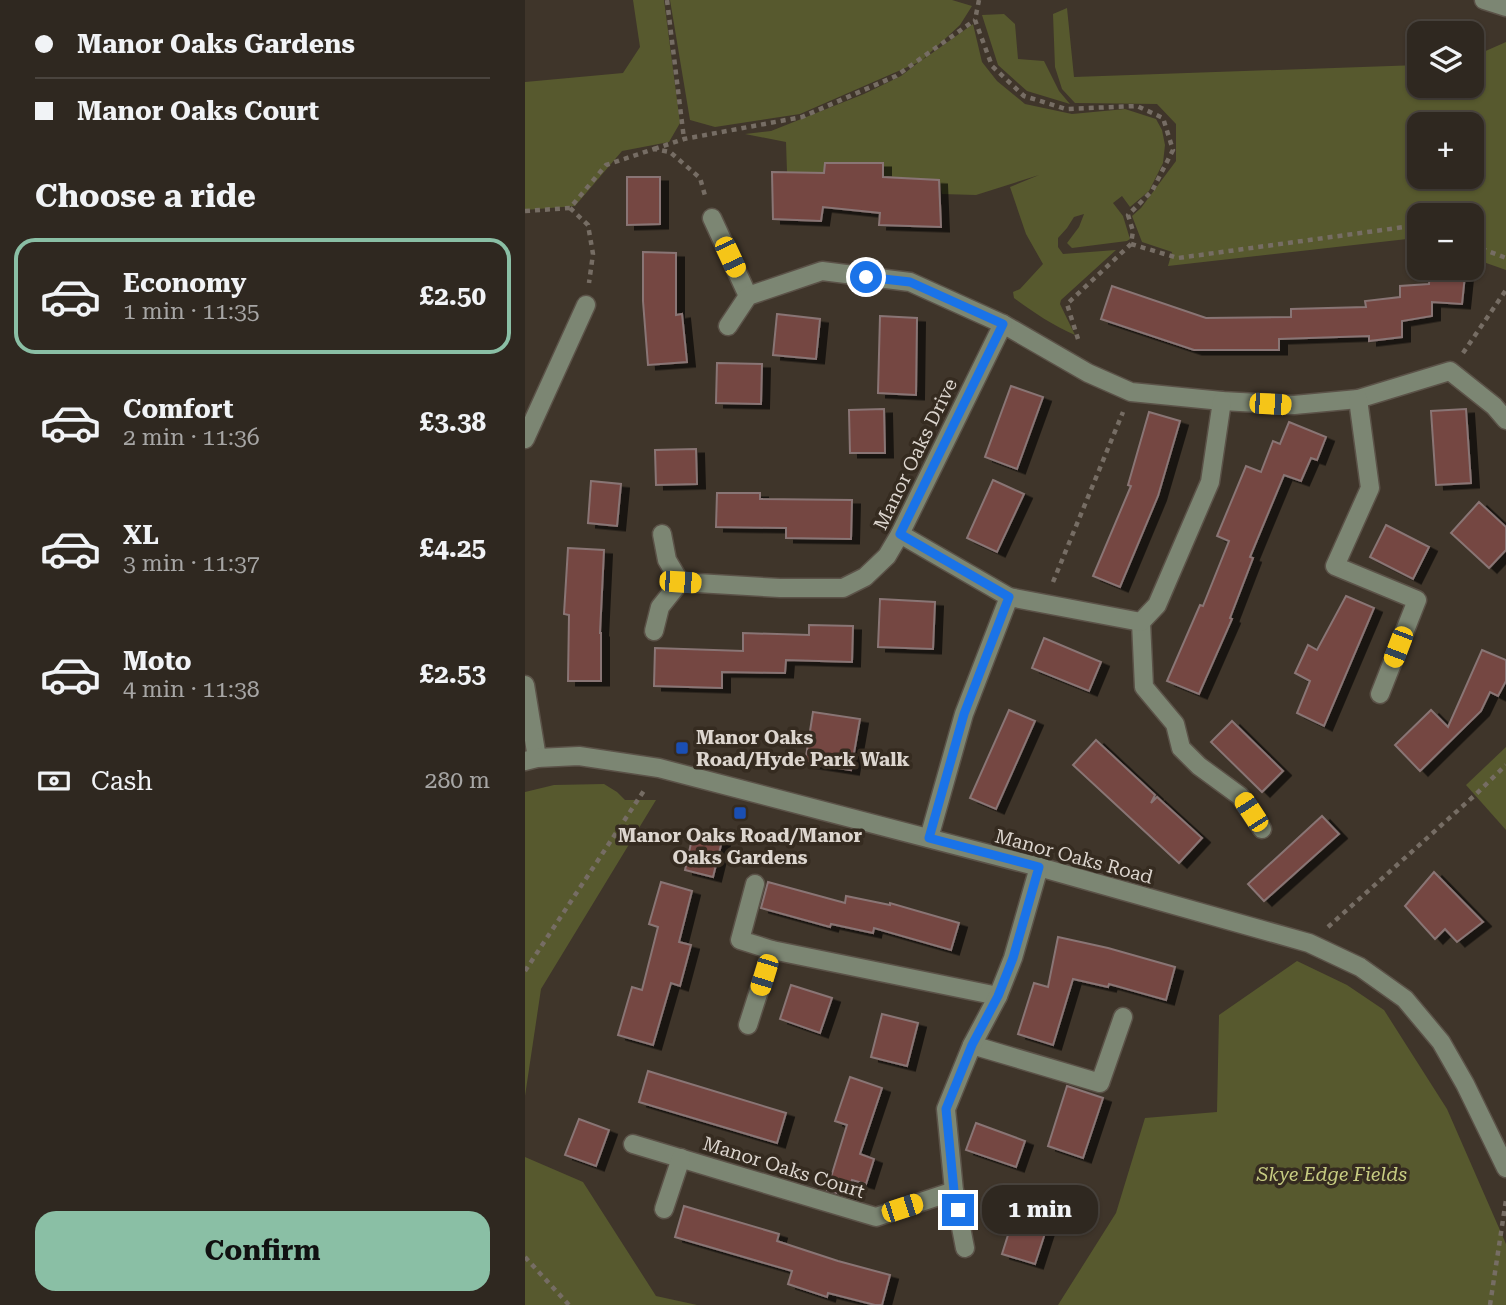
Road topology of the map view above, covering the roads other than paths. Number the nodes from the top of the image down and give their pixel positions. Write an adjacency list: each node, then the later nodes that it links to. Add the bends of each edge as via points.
1 (1484, 0): 2 (street)
2 (1506, 7)
3 (712, 218): 4 (street)
4 (748, 296): 6 (street, via 822,271 910,282); 7 (street)
5 (586, 305): 11 (street)
6 (1003, 324): 9 (street, via 1131,392); 13 (street, Manor Oaks Drive)
7 (728, 326)
8 (1358, 398): 9 (street, via 1294,405); 10 (street, via 1450,371); 19 (street, via 1370,488 1335,566 1417,600)
9 (1222, 401): 16 (street, via 1210,482 1157,605)
10 (1506, 420)
11 (525, 439)
12 (662, 534): 14 (street, via 667,559)
13 (900, 534): 14 (street, Manor Oaks Drive, via 887,556 865,577 843,588); 15 (street)
14 (680, 582): 17 (street, via 660,607)
15 (1009, 597): 16 (street); 22 (street, via 964,714)
16 (1141, 622): 21 (street, via 1144,687 1175,724 1181,748 1240,796)
17 (655, 631)
18 (525, 685): 20 (street)
19 (1380, 694)
20 (531, 760): 22 (street, Manor Oaks Road, via 579,756 659,768)
21 (1262, 829)
22 (929, 838): 23 (street, Manor Oaks Road)
23 (1039, 867): 26 (street); 32 (street, Manor Oaks Road, via 1309,943 1360,967 1405,999 1441,1042)
24 (755, 884): 25 (street, via 740,940)
25 (772, 950): 26 (street); 28 (street)
26 (998, 996): 29 (street)
27 (1123, 1017): 29 (street, via 1100,1083)
28 (748, 1025)
29 (972, 1045): 33 (street, via 946,1109)
30 (633, 1144): 31 (street, Manor Oaks Court)
31 (681, 1158): 33 (street, Manor Oaks Court, via 876,1217); 34 (street, Manor Oaks Court)
32 (1506, 1168)
33 (954, 1191): 35 (street)
34 (664, 1209)
35 (965, 1248)

